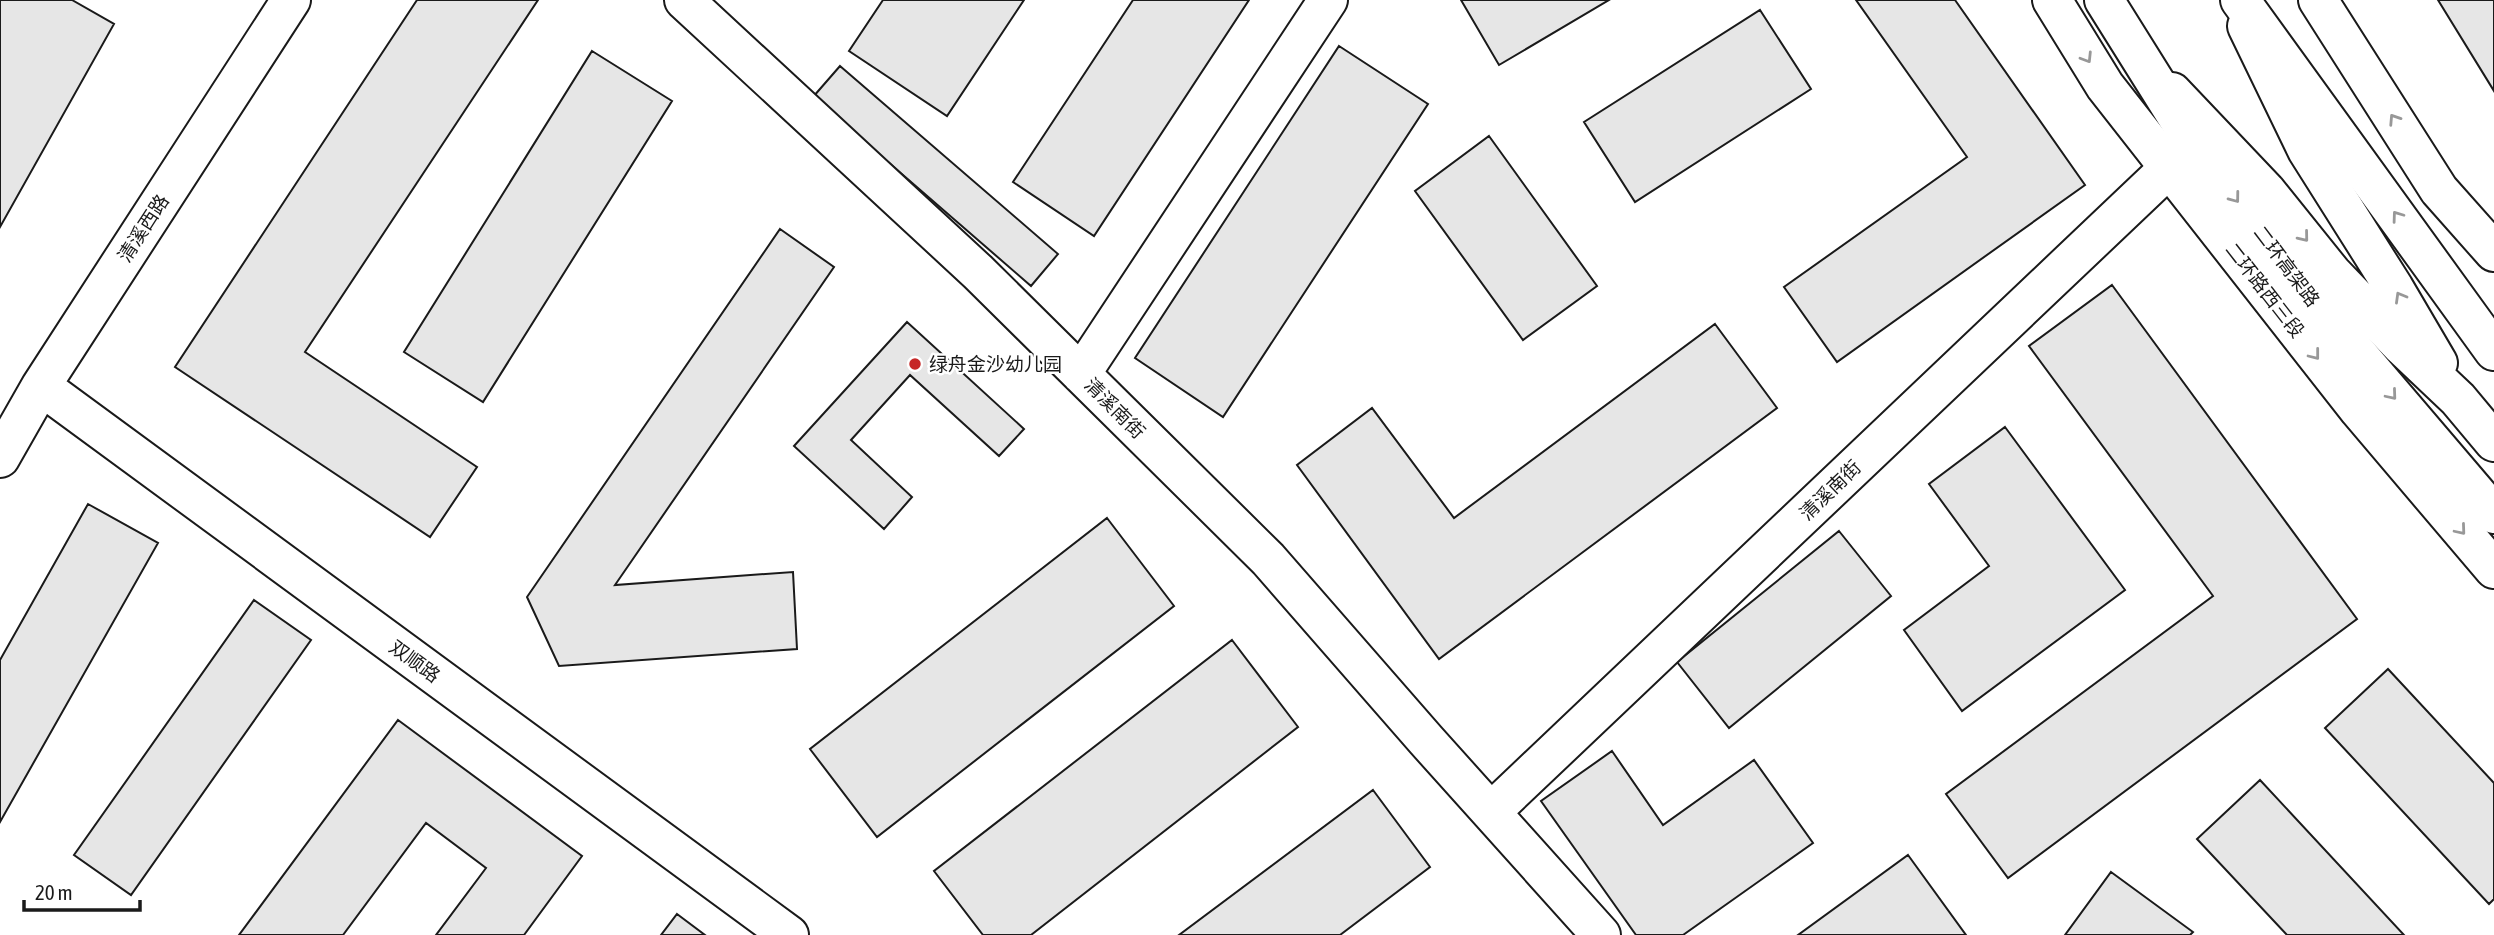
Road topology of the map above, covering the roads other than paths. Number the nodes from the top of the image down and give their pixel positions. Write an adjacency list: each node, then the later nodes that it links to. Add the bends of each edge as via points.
1 (290, 0): 14 (main road, 清溪西路)
2 (684, 0): 13 (main road, 清溪南街, via 978,272)
3 (1328, 0): 13 (main road)
4 (2052, 0): 10 (main road, 二环路西三段, one-way to 10, via 2105,86)
5 (2104, 0): 9 (main road, 二环高架路)
6 (2234, 0): 15 (main road, one-way to 6, via 2395,288 2306,150)
7 (2240, 0): 12 (main road, one-way to 7)
8 (2318, 0): 11 (main road, one-way to 8, via 2440,190)
9 (2142, 61): 15 (main road, one-way to 15, via 2266,191 2341,282); 18 (main road, 二环高架路, one-way to 18, via 2194,144 2321,311)
10 (2169, 168): 19 (main road, 二环路西三段, one-way to 19, via 2359,410); 20 (main road, 清溪南街)
11 (2494, 252)
12 (2494, 351)
13 (1081, 374): 20 (main road, 清溪南街, via 1268,559)
14 (41, 386): 17 (main road, 清溪西路); 21 (main road, 双顺路)
15 (2458, 398): 16 (main road)
16 (2494, 442)
17 (0, 458)
18 (2494, 514)
19 (2494, 569)
20 (1491, 812): 22 (main road, 清溪南街)
21 (789, 935)
22 (1601, 935)

